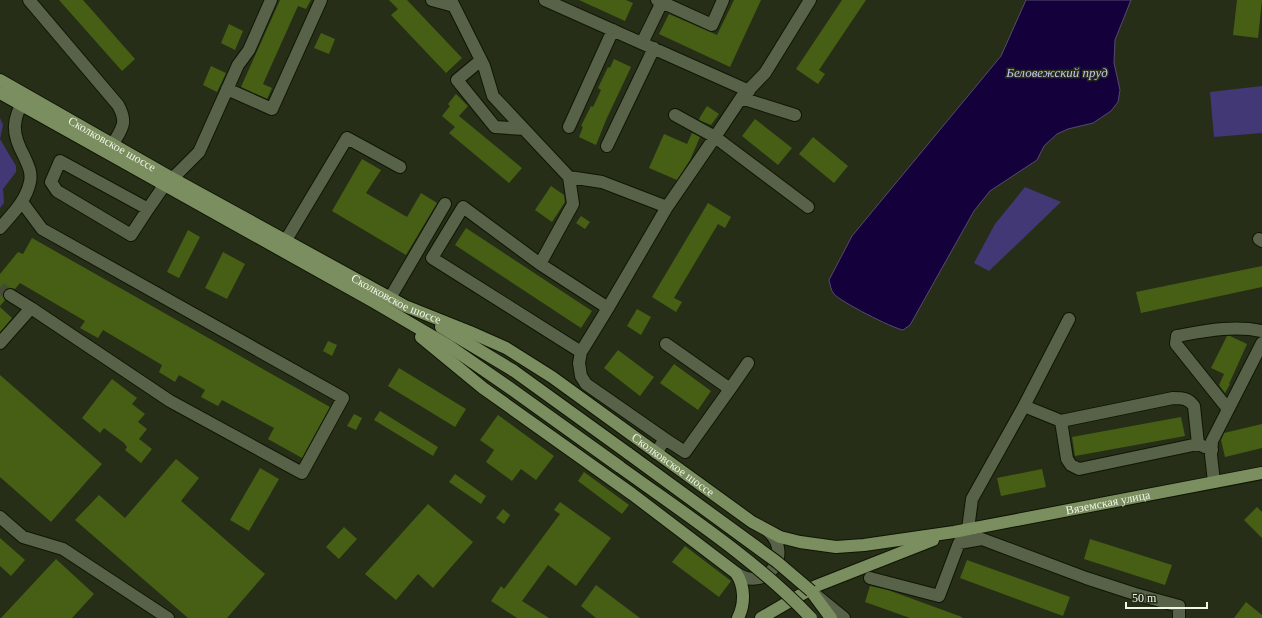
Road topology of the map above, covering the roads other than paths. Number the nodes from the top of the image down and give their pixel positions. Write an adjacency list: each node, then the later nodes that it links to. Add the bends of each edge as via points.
1 (29, 0): 24 (street, via 118,105 124,122)
2 (271, 0): 15 (street)
3 (321, 0): 15 (street, via 272,109)
4 (432, 0): 9 (street)
5 (545, 0): 10 (street)
6 (723, 0): 7 (street, via 712,25)
7 (660, 1): 11 (street)
8 (804, 2): 17 (street, via 765,73)
9 (453, 3): 13 (street)
10 (613, 30): 11 (street); 21 (street)
11 (642, 43): 12 (street)
12 (654, 48): 17 (street); 25 (street)
13 (480, 60): 22 (street, via 493,96); 22 (street, via 457,80 495,126)
14 (0, 80): 18 (main road, Сколковское шоссе)
15 (228, 89): 28 (street, via 199,152)
16 (0, 93): 18 (main road, Сколковское шоссе)
17 (745, 94): 20 (street); 23 (street)
18 (24, 100): 24 (main road, Сколковское шоссе); 28 (main road, Сколковское шоссе); 29 (street, via 15,121 14,133 30,170 30,183)
19 (676, 115): 23 (street)
20 (795, 115)
21 (569, 127)
22 (524, 129): 27 (street)
23 (715, 137): 31 (street); 32 (street)
24 (113, 144): 28 (main road, Сколковское шоссе)
25 (607, 146)
26 (400, 167): 35 (street, via 347,138)
27 (569, 176): 31 (street, via 602,182); 36 (street, via 574,204)
28 (169, 180): 33 (street); 35 (main road, Сколковское шоссе); 39 (main road, Сколковское шоссе)
29 (22, 202): 34 (street); 41 (street, via 42,229 343,398 302,473 170,401)
30 (445, 204): 38 (street)
31 (666, 207): 42 (street)
32 (808, 207)
33 (148, 209): 33 (street, via 60,161 51,182 57,191 131,235)
34 (0, 228)
35 (286, 240): 38 (main road, Сколковское шоссе)
36 (540, 264): 42 (street); 48 (street, via 463,207 432,258)
37 (10, 295): 41 (street)
38 (390, 298): 40 (main road, Сколковское шоссе)
39 (374, 302): 64 (main road, via 483,388 632,494); 70 (main road, bridge, via 449,346 620,467 734,550 796,602)
40 (405, 306): 57 (main road, Сколковское шоссе, via 506,348 552,377); 66 (main road, bridge, via 514,371 777,562)
41 (31, 308): 46 (street)
42 (608, 308): 48 (street)
43 (1069, 319): 51 (street)
44 (1262, 331): 52 (street, via 1231,328 1177,336 1176,344)
45 (1262, 342): 52 (street)
46 (0, 343)
47 (666, 344): 50 (street)
48 (581, 352): 54 (street, via 581,376 586,384)
49 (748, 363): 50 (street)
50 (730, 389): 54 (street, via 685,452)
51 (1024, 406): 53 (street); 61 (street, via 972,499)
52 (1228, 409): 56 (street, via 1212,441)
53 (1061, 421): 55 (street, via 1067,459 1071,465 1079,469); 55 (street, via 1173,398 1184,398 1194,406)
54 (665, 439): 57 (street)
55 (1198, 444): 56 (street)
56 (1212, 450): 59 (street)
57 (656, 453): 63 (main road, Сколковское шоссе)
58 (1262, 473): 59 (main road, Вяземская улица)
59 (1214, 482): 61 (main road, Вяземская улица)
60 (0, 517): 67 (street, via 23,537 63,548)
61 (968, 529): 62 (main road, Вяземская улица)
62 (954, 532): 63 (main road, Вяземская улица, via 836,547); 69 (main road, Вяземская улица, via 816,586)
63 (774, 535): 64 (street, via 779,552 773,569 757,578 744,577)
64 (736, 573): 68 (main road, via 742,585 743,599)
65 (870, 578): 73 (street, via 939,596 959,543 982,538 1086,578 1179,606)
66 (811, 591): 71 (main road); 72 (street)
67 (168, 618)
68 (738, 618)
69 (761, 618)
70 (810, 618)
71 (831, 618)
72 (844, 618)
73 (1179, 618)

